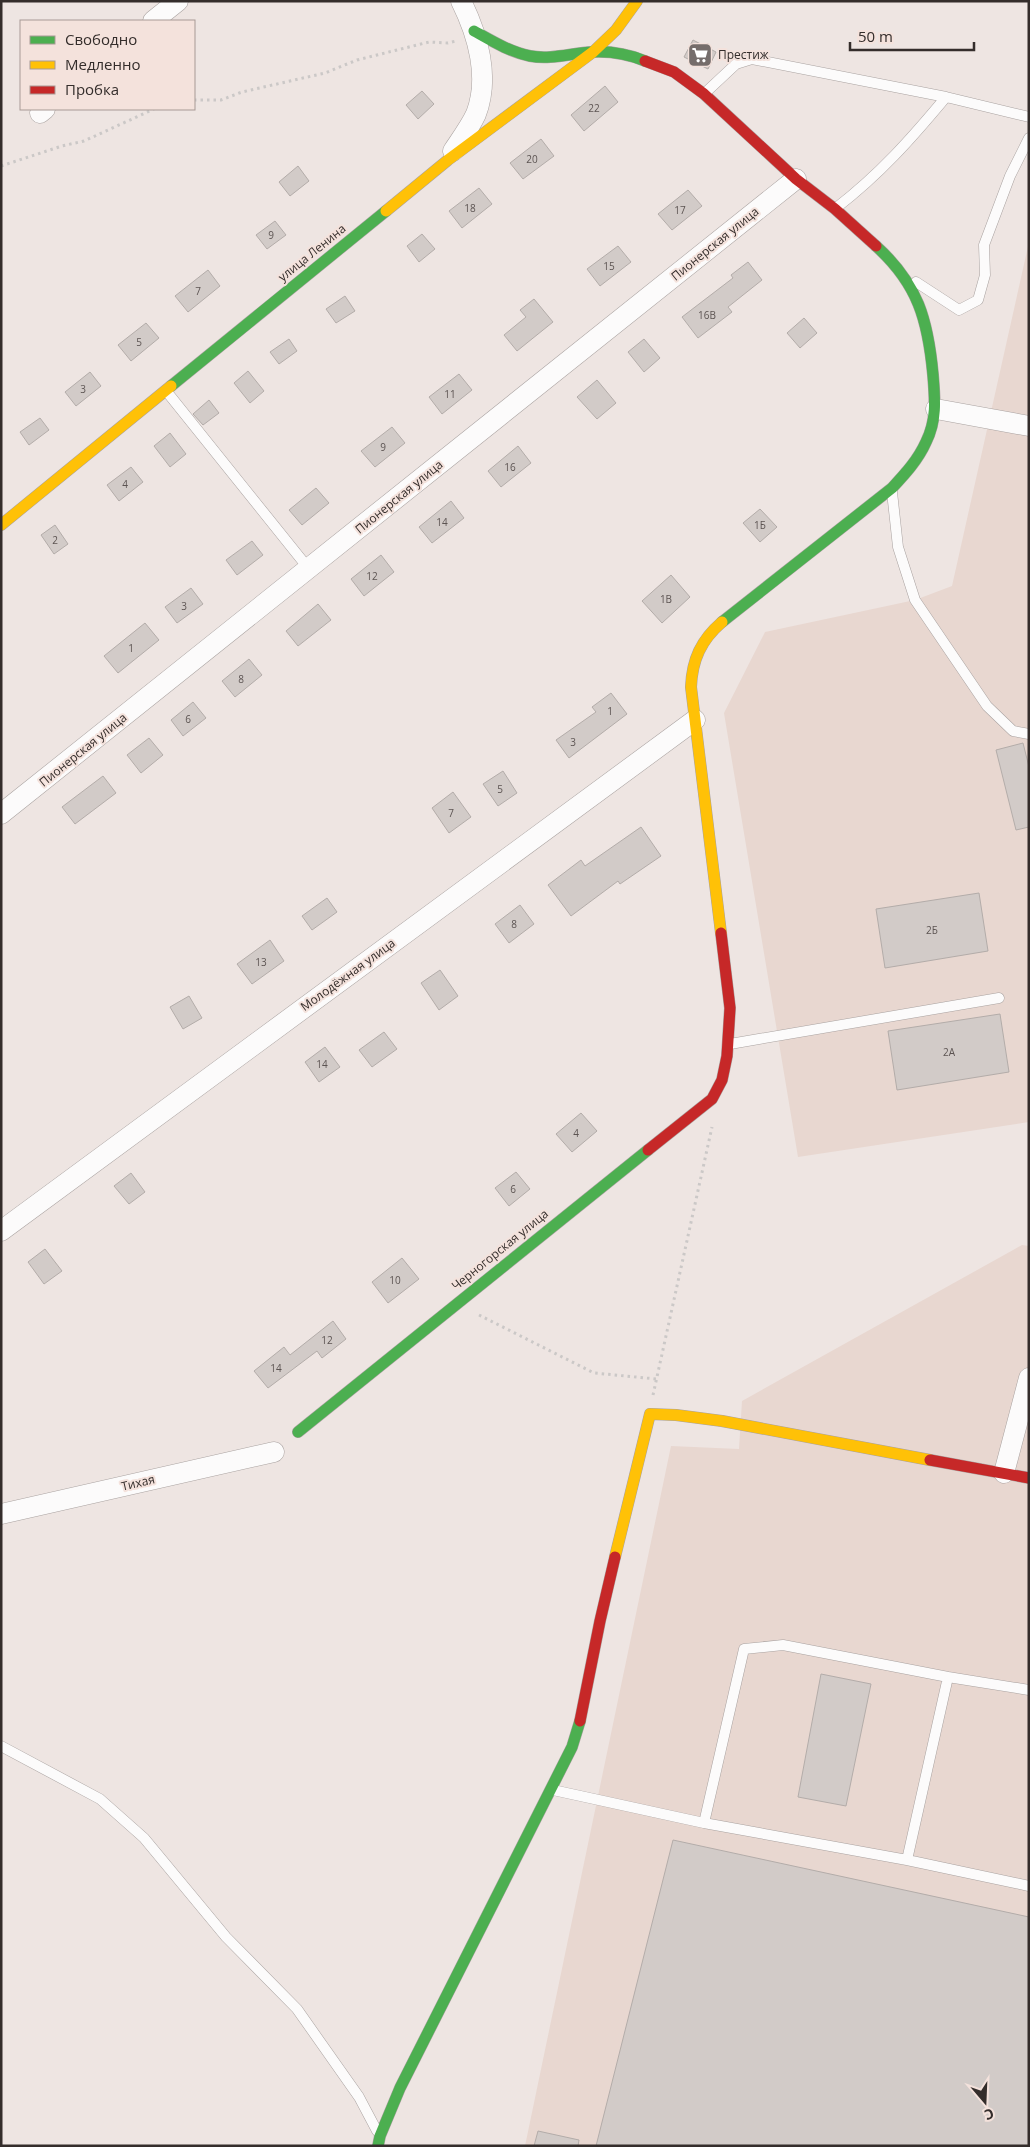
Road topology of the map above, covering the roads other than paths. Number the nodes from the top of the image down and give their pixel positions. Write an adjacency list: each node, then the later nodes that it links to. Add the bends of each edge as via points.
1 (178, 1): 4 (street)
2 (461, 1): 5 (street)
3 (637, 1): 6 (street, улица Ленина, via 616,30)
4 (155, 20)
5 (474, 31): 6 (street, via 506,48 531,56); 11 (street, via 482,67 482,92 476,115)
6 (593, 52): 7 (street, via 627,54 674,72); 11 (street, улица Ленина)
7 (704, 94): 8 (lane, via 736,64 752,59); 12 (street)
8 (946, 97): 9 (lane); 13 (lane, via 903,148 867,184)
9 (1029, 117)
10 (1029, 138): 14 (lane, via 1010,176 984,245 985,275 978,300 959,310)
11 (448, 160): 15 (street, улица Ленина)
12 (796, 179): 13 (street); 20 (street, Пионерская улица)
13 (835, 209): 14 (street)
14 (904, 275): 16 (street, via 924,316 930,340)
15 (167, 391): 19 (street, улица Ленина); 20 (lane)
16 (936, 409): 17 (street); 18 (street, via 927,441 915,462)
17 (1029, 426)
18 (892, 488): 21 (street, via 719,625 700,646 692,666); 22 (lane, via 898,547 915,600 987,706 1013,731)
19 (1, 524)
20 (309, 569): 23 (street, Пионерская улица)
21 (695, 720): 25 (street, via 730,1008); 26 (street, Молодёжная улица)
22 (1029, 734)
23 (1, 814)
24 (999, 998): 25 (lane)
25 (729, 1044): 28 (street, Черногорская улица, via 720,1090 712,1099)
26 (1, 1230)
27 (1029, 1378): 30 (street)
28 (298, 1432)
29 (274, 1452): 32 (street, Тихая)
30 (1004, 1473): 31 (street); 36 (street, via 722,1421 650,1414 600,1621 583,1711 572,1747)
31 (1029, 1478)
32 (1, 1514)
33 (948, 1677): 34 (lane); 37 (lane, via 783,1645 744,1649); 38 (lane)
34 (1029, 1690)
35 (1, 1746): 40 (lane, via 100,1798 144,1838 226,1937 297,2009 359,2097)
36 (549, 1789): 37 (lane); 40 (street, via 400,2088)
37 (704, 1823): 38 (lane)
38 (907, 1860): 39 (lane)
39 (1029, 1886)
40 (379, 2141)

